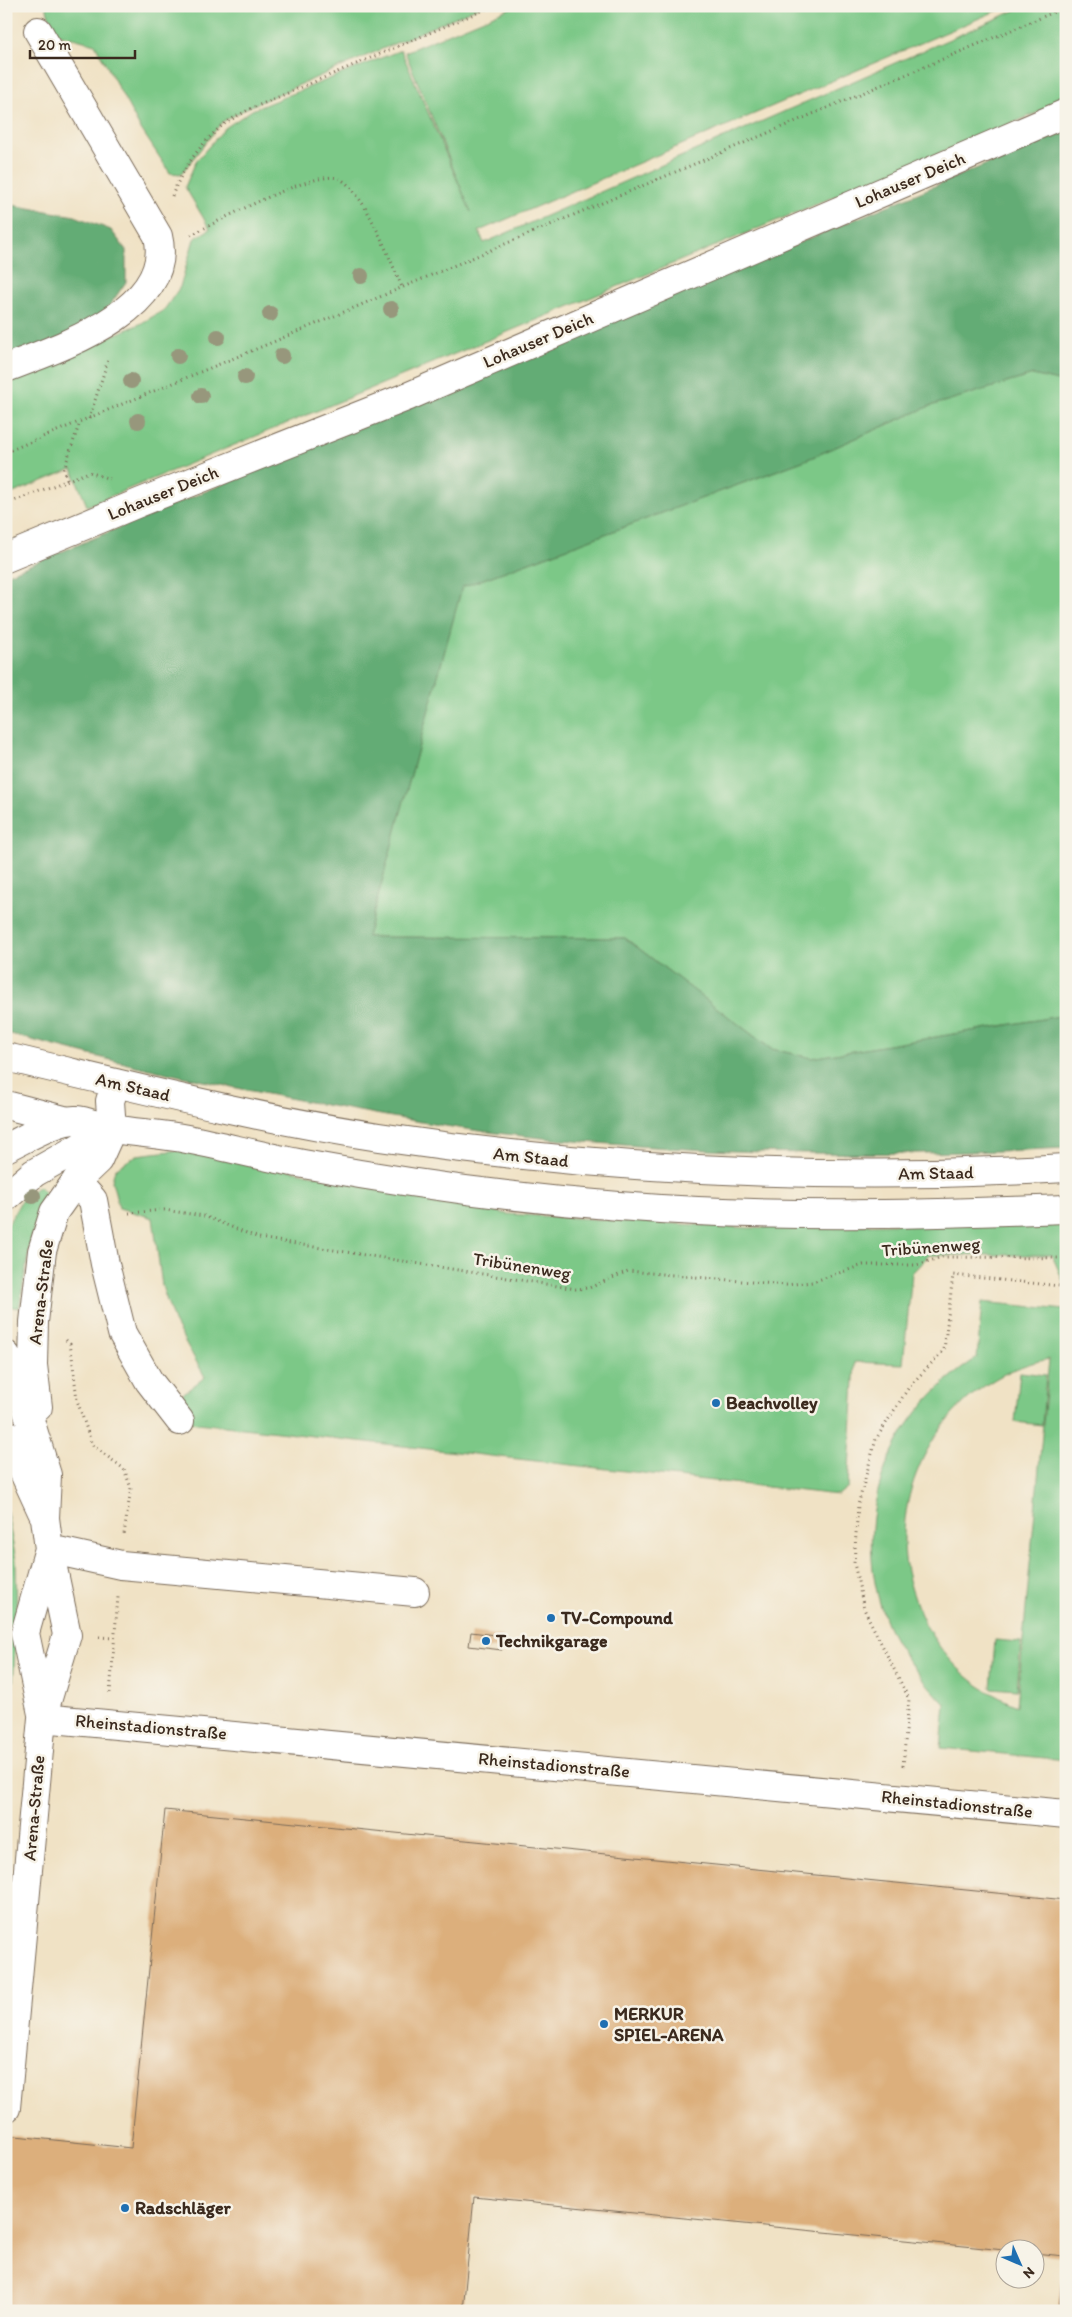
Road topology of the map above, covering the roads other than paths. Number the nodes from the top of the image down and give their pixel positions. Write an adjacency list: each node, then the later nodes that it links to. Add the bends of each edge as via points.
1 (38, 31): 3 (street, via 160,243 154,277 133,304 113,320 77,340)
2 (1066, 113): 4 (street, Lohauser Deich, via 409,396)
3 (6, 368)
4 (6, 558)
5 (6, 1057): 6 (street, Am Staad)
6 (116, 1083): 9 (street, via 110,1101); 11 (street, Am Staad, via 377,1137 621,1166 822,1174 969,1173)
7 (6, 1105): 8 (street)
8 (68, 1121): 9 (street); 10 (street)
9 (112, 1129): 12 (street, Arena-Straße, via 98,1160); 13 (street, via 34,1173); 14 (street, via 188,1139 307,1165 409,1181 618,1206 746,1213 875,1215)
10 (6, 1148)
11 (1066, 1168)
12 (76, 1181): 16 (street, via 93,1200 122,1334 149,1380); 18 (street, Arena-Straße, via 54,1212 42,1251 34,1322 33,1365)
13 (6, 1197)
14 (1066, 1209)
15 (6, 1355): 18 (street, Arena-Straße, via 18,1382)
16 (180, 1421)
17 (6, 1434): 19 (street, Arena-Straße)
18 (47, 1475): 19 (street, Arena-Straße)
19 (45, 1518): 20 (street, Arena-Straße)
20 (49, 1549): 21 (street, via 121,1565); 22 (street, Arena-Straße, via 25,1633); 22 (street, Arena-Straße, via 67,1635)
21 (415, 1592)
22 (42, 1718): 23 (street, Rheinstadionstraße); 24 (street, Arena-Straße)
23 (1066, 1814)
24 (17, 1872): 25 (street, Arena-Straße)
25 (6, 2108)

